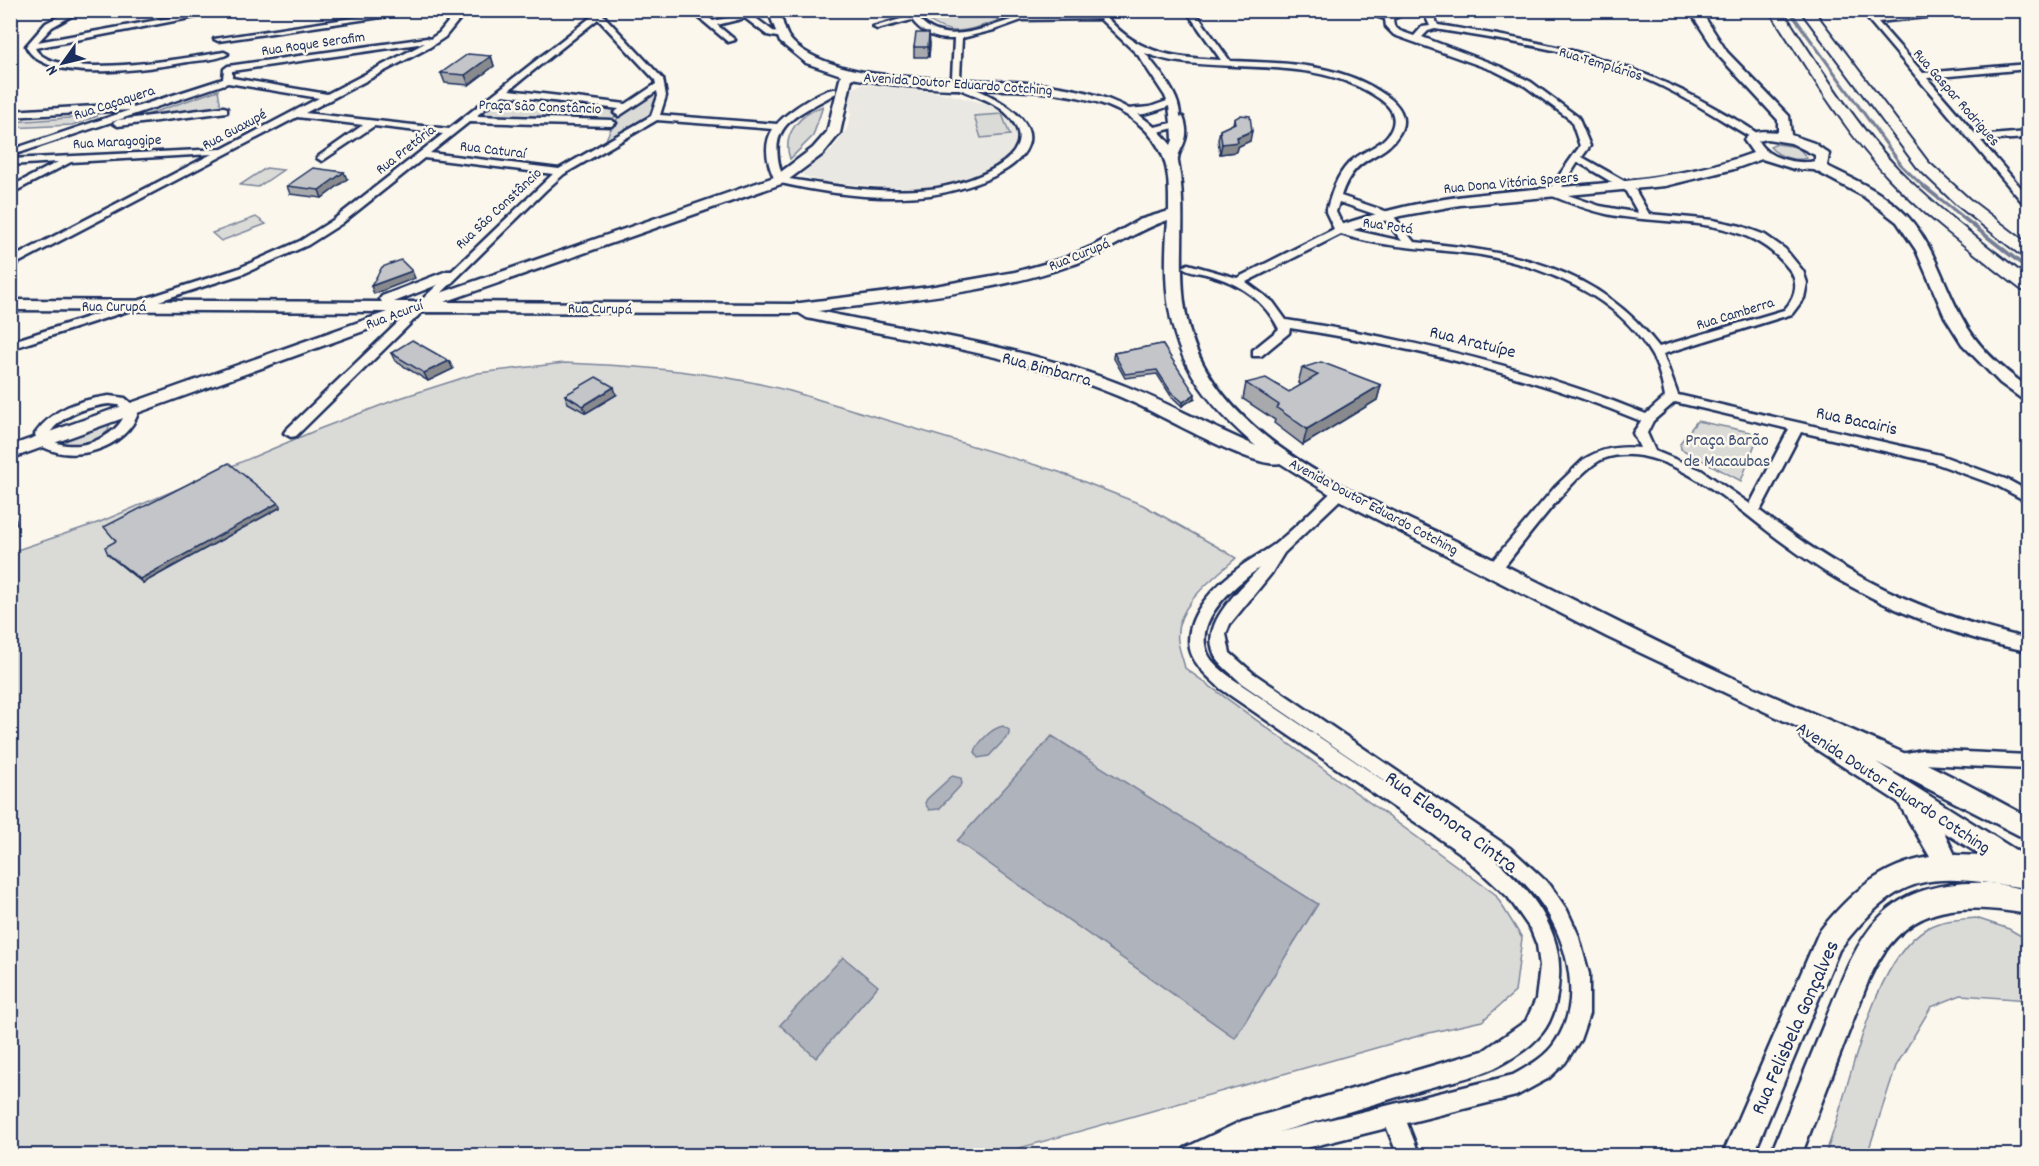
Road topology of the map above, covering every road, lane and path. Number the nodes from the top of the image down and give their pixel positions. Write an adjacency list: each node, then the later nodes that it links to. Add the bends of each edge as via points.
1 (16, 10): 18 (street)
2 (78, 10): 39 (street, via 49,25)
3 (227, 10): 29 (street)
4 (425, 10): 29 (street)
5 (463, 10): 36 (street, Rua Guaxupé)
6 (694, 10): 30 (street)
7 (943, 10): 25 (street)
8 (973, 10): 26 (street)
9 (1194, 10): 43 (street, via 1194,16)
10 (1360, 10): 28 (street)
11 (1408, 10): 22 (street)
12 (1432, 10): 31 (street, via 1429,15)
13 (1694, 10): 74 (street, via 1724,54 1784,119)
14 (1775, 10): 105 (main road, via 1867,142 1895,175 1927,206)
15 (1806, 10): 99 (main road, via 1923,165)
16 (1864, 10): 27 (street, Rua Gaspar Rodrigues)
17 (1990, 10): 27 (street)
18 (10, 13)
19 (602, 13): 52 (street); 53 (street, Rua Pretória)
20 (743, 13): 24 (street); 30 (street); 34 (street, via 770,33)
21 (1085, 13): 23 (street); 26 (street)
22 (1399, 13): 28 (street); 31 (street)
23 (1100, 14): 40 (street)
24 (774, 16): 34 (street, Avenida Doutor Eduardo Cotching)
25 (913, 17): 32 (street); 35 (street, via 926,31)
26 (1025, 18): 35 (street)
27 (1872, 20): 49 (street, Rua Gaspar Rodrigues)
28 (1389, 22): 33 (street); 38 (street, via 1397,33)
29 (213, 23): 39 (street); 41 (street)
30 (710, 24): 37 (street)
31 (1434, 24): 33 (street); 73 (street, Rua Templários, via 1614,64 1679,93)
32 (877, 27)
33 (1425, 28): 38 (street)
34 (782, 36): 45 (street, Avenida Doutor Eduardo Cotching)
35 (958, 37): 51 (street)
36 (437, 39): 47 (street, Rua Roque Serafim); 55 (street, Rua Guaxupé)
37 (731, 40)
38 (1419, 41): 83 (street, via 1498,69 1555,102 1575,119 1582,135 1585,146)
39 (30, 46): 41 (street, via 33,53 47,61 93,68)
40 (1133, 46): 42 (street); 44 (street)
41 (224, 54): 47 (street)
42 (1184, 61): 43 (street); 44 (street)
43 (1228, 63): 92 (street, via 1304,69 1343,77 1373,90 1395,107 1398,128 1352,165)
44 (1150, 65): 56 (street)
45 (820, 66): 48 (street, Avenida Doutor Eduardo Cotching); 54 (street)
46 (2028, 66): 49 (street)
47 (228, 69): 50 (street)
48 (847, 75): 51 (street, Avenida Doutor Eduardo Cotching, via 892,82); 54 (street, Rua Acuruí)
49 (1920, 76): 75 (street, Rua Gaspar Rodrigues)
50 (227, 80): 55 (street); 57 (street, Rua Caçaquera)
51 (955, 80): 60 (street, Avenida Doutor Eduardo Cotching, via 1058,89); 88 (street, via 1012,113 1023,127 1025,141 1018,155 995,173 956,187 914,193 856,191)
52 (661, 84): 58 (street, Praça São Constâncio); 63 (street, via 662,96)
53 (502, 92): 58 (street, Praça São Constâncio); 64 (street, Rua Pretória)
54 (836, 96): 69 (street, via 795,113); 88 (street, Rua Acuruí, via 838,118 833,133 818,151)
55 (328, 97): 62 (street, Rua Guaxupé)
56 (1172, 102): 60 (street, via 1152,110); 65 (street)
57 (156, 104): 61 (street); 68 (street, Rua Caçaquera)
58 (626, 107): 67 (street, Praça São Constâncio)
59 (224, 110): 68 (street)
60 (1128, 112): 70 (street, Avenida Doutor Eduardo Cotching)
61 (11, 114)
62 (294, 114): 66 (street); 77 (street, Rua Guaxupé)
63 (655, 117): 69 (street); 76 (street, Rua São Constâncio)
64 (468, 119): 67 (street, Praça São Constâncio); 71 (street, Rua Pretória)
65 (1178, 120): 70 (street, via 1171,127); 81 (street, via 1180,140)
66 (372, 123): 71 (street); 82 (street)
67 (611, 123): 76 (street, Praça São Constâncio)
68 (91, 126): 78 (street, Rua Caçaquera)
69 (779, 127): 88 (street, via 772,143)
70 (1154, 130): 81 (street, Avenida Doutor Eduardo Cotching)
71 (451, 132): 79 (street, Rua Pretória)
72 (2028, 135): 75 (street)
73 (1755, 136): 74 (street); 80 (street, via 1752,145)
74 (1785, 137): 86 (street, via 1818,150 1824,159)
75 (1975, 139): 93 (street, Rua Gaspar Rodrigues)
76 (602, 148): 87 (street, Rua São Constâncio)
77 (225, 151): 84 (street, Rua Maragogipe); 100 (street, Rua Guaxupé)
78 (10, 153)
79 (422, 155): 87 (street, Rua Caturaí); 104 (street, Rua Pretória, via 338,222 304,243)
80 (1761, 155): 86 (street, via 1792,165); 89 (street, Rua Dona Vitória Speers, via 1741,164)
81 (1172, 156): 94 (street, Avenida Doutor Eduardo Cotching, via 1176,177)
82 (322, 158)
83 (1578, 158): 89 (street); 91 (street)
84 (71, 159): 85 (street, Rua Maragogipe); 90 (street)
85 (10, 162)
86 (1817, 166): 118 (street, via 1866,192 1911,229 1965,337 1999,373)
87 (561, 172): 102 (street, Rua São Constâncio)
88 (779, 180): 110 (street, Rua Acuruí)
89 (1629, 188): 91 (street, Rua Dona Vitória Speers); 96 (street)
90 (10, 191)
91 (1554, 193): 95 (street, Rua Dona Vitória Speers, via 1460,201); 96 (street, Rua Camberra, via 1598,209)
92 (1335, 197): 95 (street); 97 (street, Rua Potá, via 1331,212)
93 (2028, 202)
94 (1174, 214): 106 (street, Rua Curupá, via 1144,223 1067,262 992,280); 125 (street, Avenida Doutor Eduardo Cotching, via 1174,295 1190,358 1212,393 1233,416)
95 (1388, 215): 97 (street, Rua Dona Vitória Speers); 98 (street)
96 (1645, 216): 116 (street, Rua Camberra, via 1698,219 1748,233 1790,259 1802,284 1797,303 1788,312)
97 (1340, 230): 98 (street, Rua Potá, via 1370,240); 103 (street, Rua Dona Vitória Speers)
98 (1410, 244): 116 (street, Rua Potá, via 1511,258 1567,278 1628,317)
99 (2028, 252)
100 (10, 264)
101 (1188, 267): 103 (street)
102 (452, 274): 109 (street, via 405,295); 110 (street, Rua São Constâncio)
103 (1239, 281): 114 (street)
104 (207, 283): 108 (street, Rua Pretória); 111 (street, Rua Pretória)
105 (2028, 286)
106 (854, 302): 112 (street, Rua Curupá); 113 (street, via 840,309 838,315)
107 (10, 305): 111 (street, Rua Curupá)
108 (168, 306): 109 (street, Rua Curupá); 111 (street, Rua Curupá)
109 (364, 306): 110 (street, Rua Curupá)
110 (419, 306): 112 (street, Rua Curupá); 122 (street, Rua São Constâncio); 123 (street, Rua Acuruí)
111 (134, 307): 115 (street, Rua Pretória)
112 (792, 309): 113 (street, Rua Bimbarra)
113 (843, 321): 125 (street, Rua Bimbarra, via 951,343 1096,381 1257,453)
114 (1282, 323): 117 (street, via 1285,330); 120 (street, Rua Aratuípe, via 1486,361 1549,380)
115 (10, 346)
116 (1656, 352): 119 (street, Rua Potá)
117 (1257, 353)
118 (2028, 395)
119 (1672, 398): 120 (street); 121 (street, Rua Bacairis)
120 (1648, 419): 124 (street, via 1640,433)
121 (1796, 428): 127 (street, Rua Bacairis, via 1935,458 2003,483); 128 (street)
122 (291, 433)
123 (10, 453)
124 (1649, 453): 128 (street, via 1696,474); 130 (street, via 1610,452 1586,463)
125 (1290, 462): 126 (street, Avenida Doutor Eduardo Cotching)
126 (1341, 491): 129 (street, Rua Eleonora Cintra); 130 (street, Avenida Doutor Eduardo Cotching)
127 (2028, 497)
128 (1753, 512): 131 (street, via 1823,563 1895,602 1960,627)
129 (1279, 549): 140 (street, Rua Eleonora Cintra, via 1223,621 1218,634 1224,657 1247,678 1486,840 1519,867 1549,899 1566,926 1579,963 1575,1022 1564,1049 1543,1070 1516,1084); 141 (street, Rua Eleonora Cintra, via 1254,562 1216,597 1196,634 1198,651 1227,684 1503,876 1525,901 1541,931 1550,957 1550,976 1545,1003 1534,1026 1488,1060 1242,1132)
130 (1494, 569): 132 (street, Avenida Doutor Eduardo Cotching)
131 (2028, 645)
132 (1760, 701): 133 (street, Avenida Doutor Eduardo Cotching); 135 (street, Avenida Doutor Eduardo Cotching)
133 (1897, 761): 134 (street, via 1922,757); 136 (street, Avenida Doutor Eduardo Cotching)
134 (2028, 762)
135 (1899, 791): 137 (street, via 1926,824); 138 (street, Avenida Doutor Eduardo Cotching)
136 (2028, 829)
137 (1946, 864): 138 (street, Rua Felisbela Gonçalves); 143 (street, Rua Felisbela Gonçalves, via 1895,880 1848,914 1829,941)
138 (2028, 874)
139 (2028, 902): 144 (street, Rua Felisbela Gonçalves, via 2000,894 1970,893 1925,905 1887,927 1852,988)
140 (1393, 1116): 141 (street, Rua Eleonora Cintra, via 1247,1151); 142 (street)
141 (1200, 1154)
142 (1409, 1155)
143 (1737, 1155)
144 (1785, 1155)

